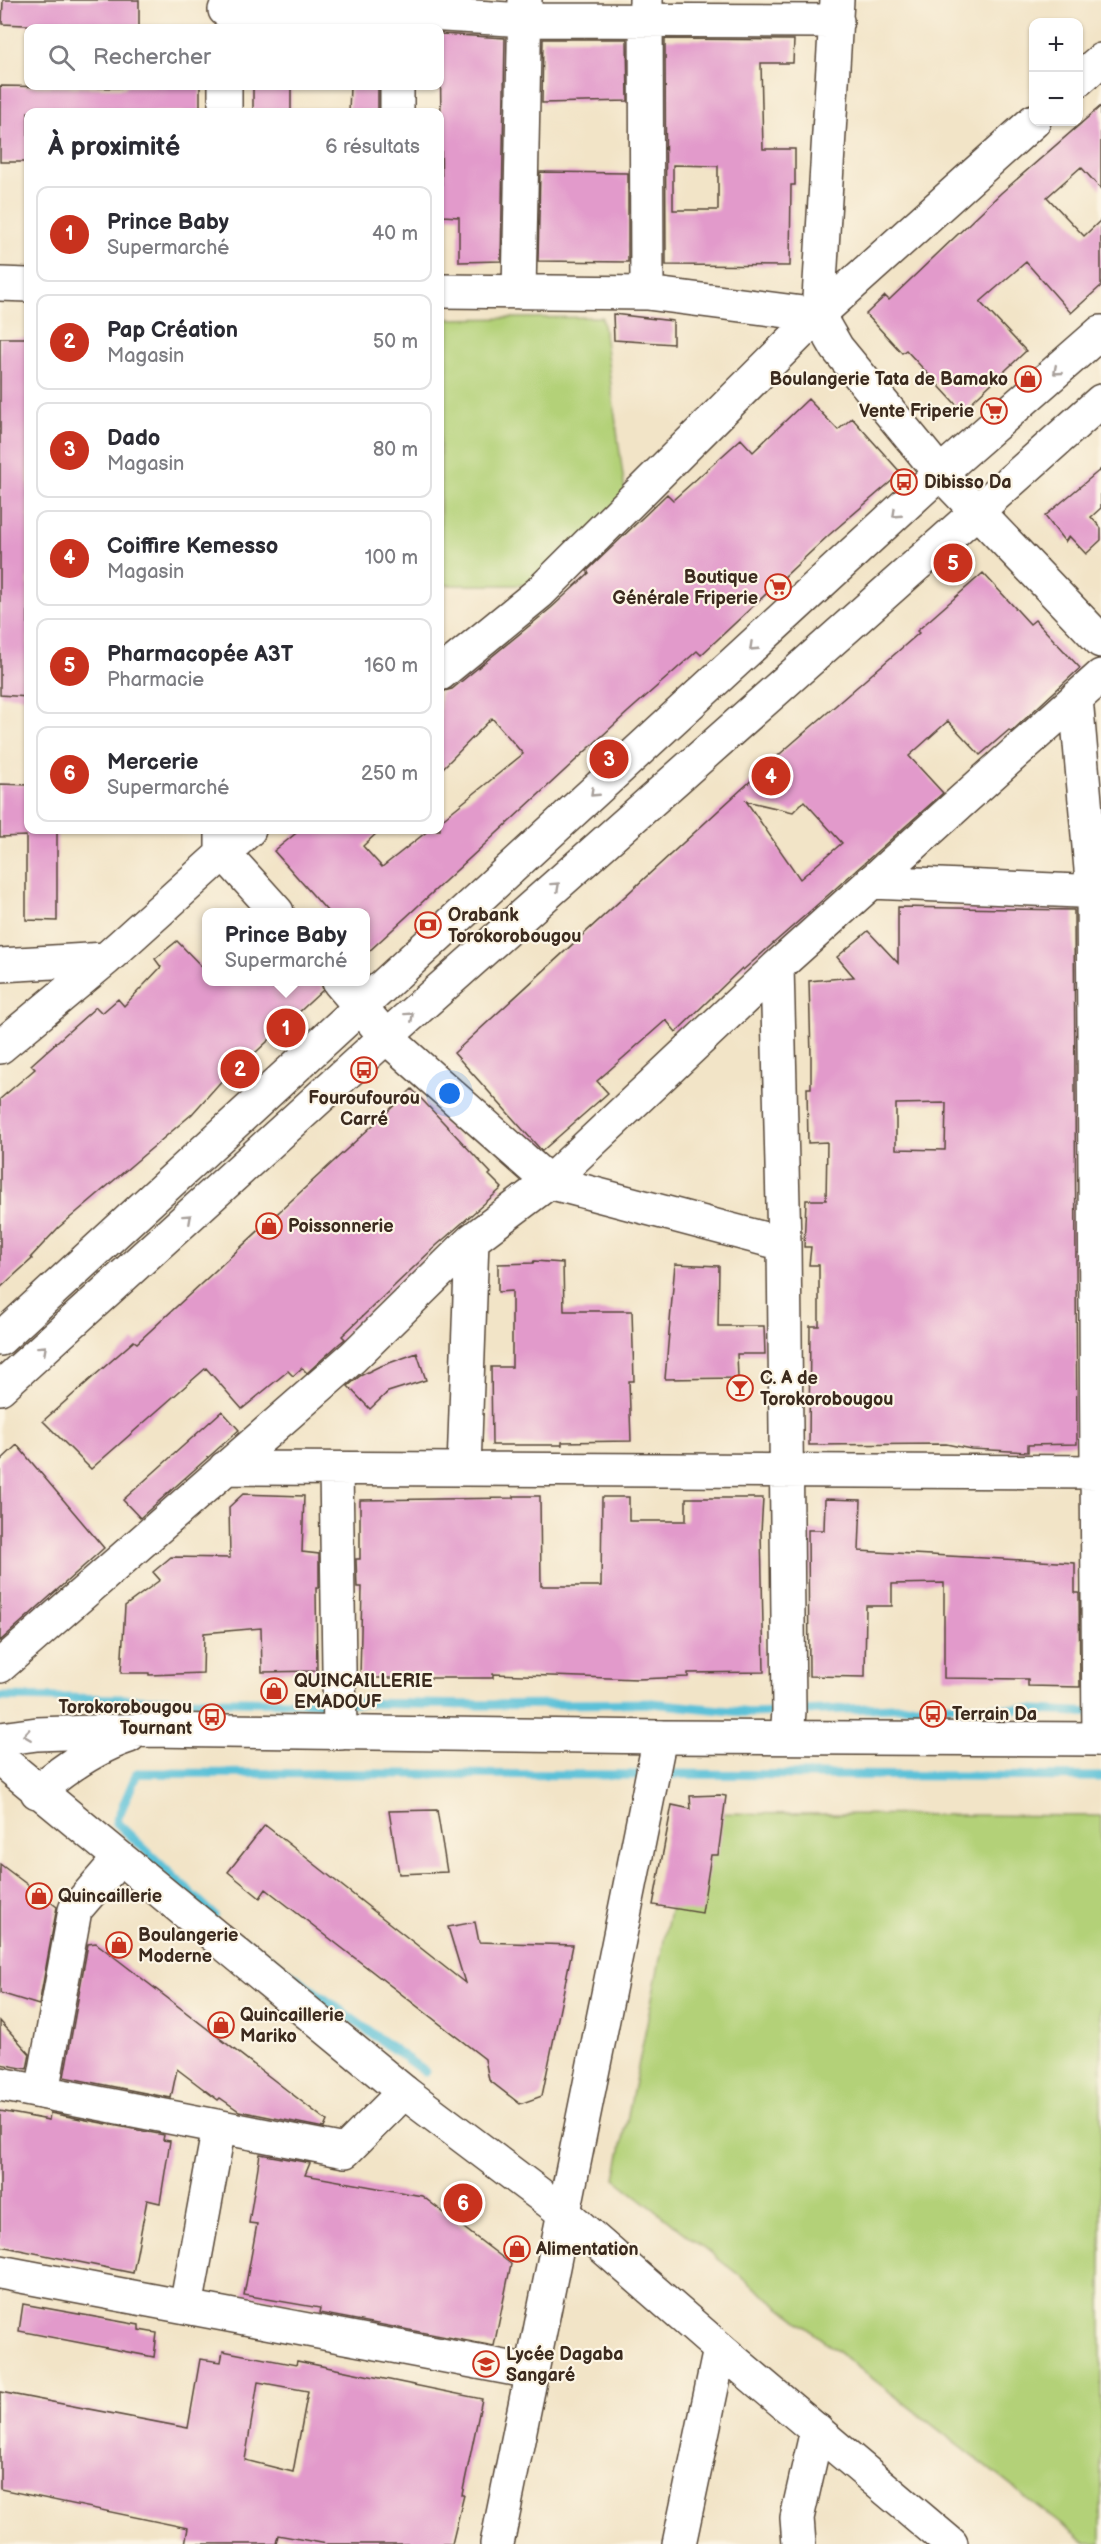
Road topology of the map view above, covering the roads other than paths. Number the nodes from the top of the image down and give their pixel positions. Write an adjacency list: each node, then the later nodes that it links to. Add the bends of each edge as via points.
1 (525, 10): 2 (street); 5 (street); 16 (street)
2 (646, 11): 3 (street); 17 (street)
3 (837, 11): 18 (street)
4 (225, 13): 5 (street)
5 (395, 14)
6 (1101, 60): 7 (street)
7 (1083, 76)
8 (225, 90): 10 (street)
9 (397, 90): 11 (street)
10 (225, 108)
11 (397, 108)
12 (1029, 125): 18 (street)
13 (0, 284): 14 (street)
14 (24, 285)
15 (444, 291): 16 (street)
16 (519, 292): 17 (street)
17 (647, 292): 18 (street)
18 (818, 315): 21 (street, via 837,348); 24 (street, via 539,593)
19 (1101, 332): 21 (street, one-way to 21)
20 (1101, 401): 22 (street)
21 (940, 473): 22 (street); 36 (street, one-way to 36)
22 (978, 510): 23 (street); 37 (street, one-way to 22)
23 (1101, 640)
24 (444, 671)
25 (1101, 676): 26 (street)
26 (1076, 698): 29 (street); 30 (street)
27 (238, 834): 28 (street)
28 (222, 840): 31 (street); 32 (street)
29 (871, 882): 30 (street); 34 (street)
30 (1097, 892): 48 (street)
31 (274, 908)
32 (106, 959): 33 (street); 38 (street)
33 (0, 965)
34 (777, 967): 39 (street); 41 (street)
35 (343, 986): 36 (street)
36 (362, 1008): 37 (street); 42 (street)
37 (386, 1037): 39 (street); 43 (street, one-way to 37)
38 (0, 1047)
39 (549, 1182): 40 (street); 41 (street)
40 (472, 1240): 44 (street, via 353,1357); 45 (street)
41 (784, 1244): 47 (street)
42 (0, 1339)
43 (0, 1388)
44 (225, 1468): 46 (street); 49 (street)
45 (464, 1468): 46 (street); 47 (street)
46 (336, 1469): 51 (street)
47 (786, 1471): 48 (street); 53 (street)
48 (1099, 1472): 55 (street)
49 (0, 1666)
50 (148, 1730): 51 (street); 54 (street, one-way to 54); 57 (street, via 115,1740 63,1770)
51 (340, 1732): 52 (street)
52 (660, 1737): 53 (street); 63 (street)
53 (787, 1737): 55 (street)
54 (0, 1739)
55 (1100, 1739)
56 (0, 1759): 57 (street)
57 (37, 1792): 58 (street)
58 (119, 1859): 60 (street, via 75,1910); 61 (street)
59 (0, 2084): 60 (street)
60 (42, 2092): 62 (street)
61 (404, 2092): 62 (street, via 345,2151); 63 (street)
62 (219, 2127): 65 (street)
63 (564, 2212): 66 (street); 67 (street)
64 (0, 2272): 65 (street)
65 (186, 2307): 67 (street)
66 (720, 2349): 68 (street); 70 (street)
67 (531, 2372): 69 (street)
68 (817, 2430): 71 (street, via 797,2518); 72 (street)
69 (496, 2544)
70 (679, 2544)
71 (799, 2544)
72 (951, 2544)

